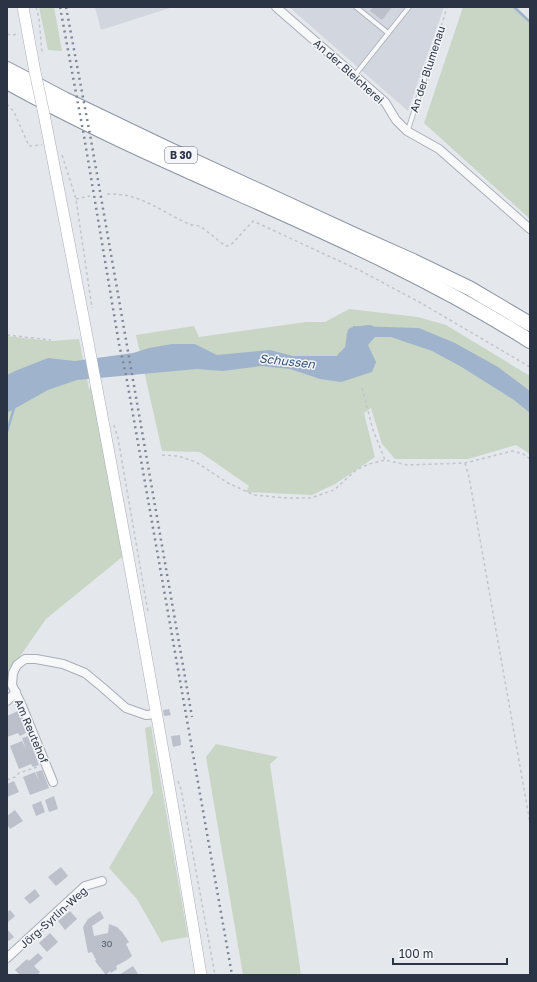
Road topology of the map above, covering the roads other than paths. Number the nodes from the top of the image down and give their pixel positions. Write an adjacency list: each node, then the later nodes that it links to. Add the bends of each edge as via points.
1 (23, 7): 16 (street, bridge)
2 (276, 7): 8 (street, An der Bleicherei)
3 (356, 7): 5 (lane)
4 (409, 7): 5 (lane)
5 (388, 33): 8 (lane)
6 (434, 49): 10 (lane, An der Blumenau)
7 (7, 69): 12 (highway, B 30, via 166,148 420,264 469,288)
8 (355, 75): 10 (street, An der Bleicherei, via 384,102)
9 (7, 82): 13 (highway, B 30, via 152,154 354,245 461,300)
10 (407, 131): 11 (street, An der Bleicherei, via 439,149)
11 (530, 229)
12 (530, 324)
13 (530, 341)
14 (16, 692): 15 (street, Am Reutehof); 16 (street, via 12,685 17,665 26,659 36,659 63,664 85,673 126,708 146,715); 17 (street, Am Reutehof)
15 (7, 701)
16 (157, 714): 20 (street)
17 (53, 782)
18 (102, 880): 19 (street, Jörg-Syrlin-Weg, via 85,886)
19 (7, 958)
20 (201, 975)

